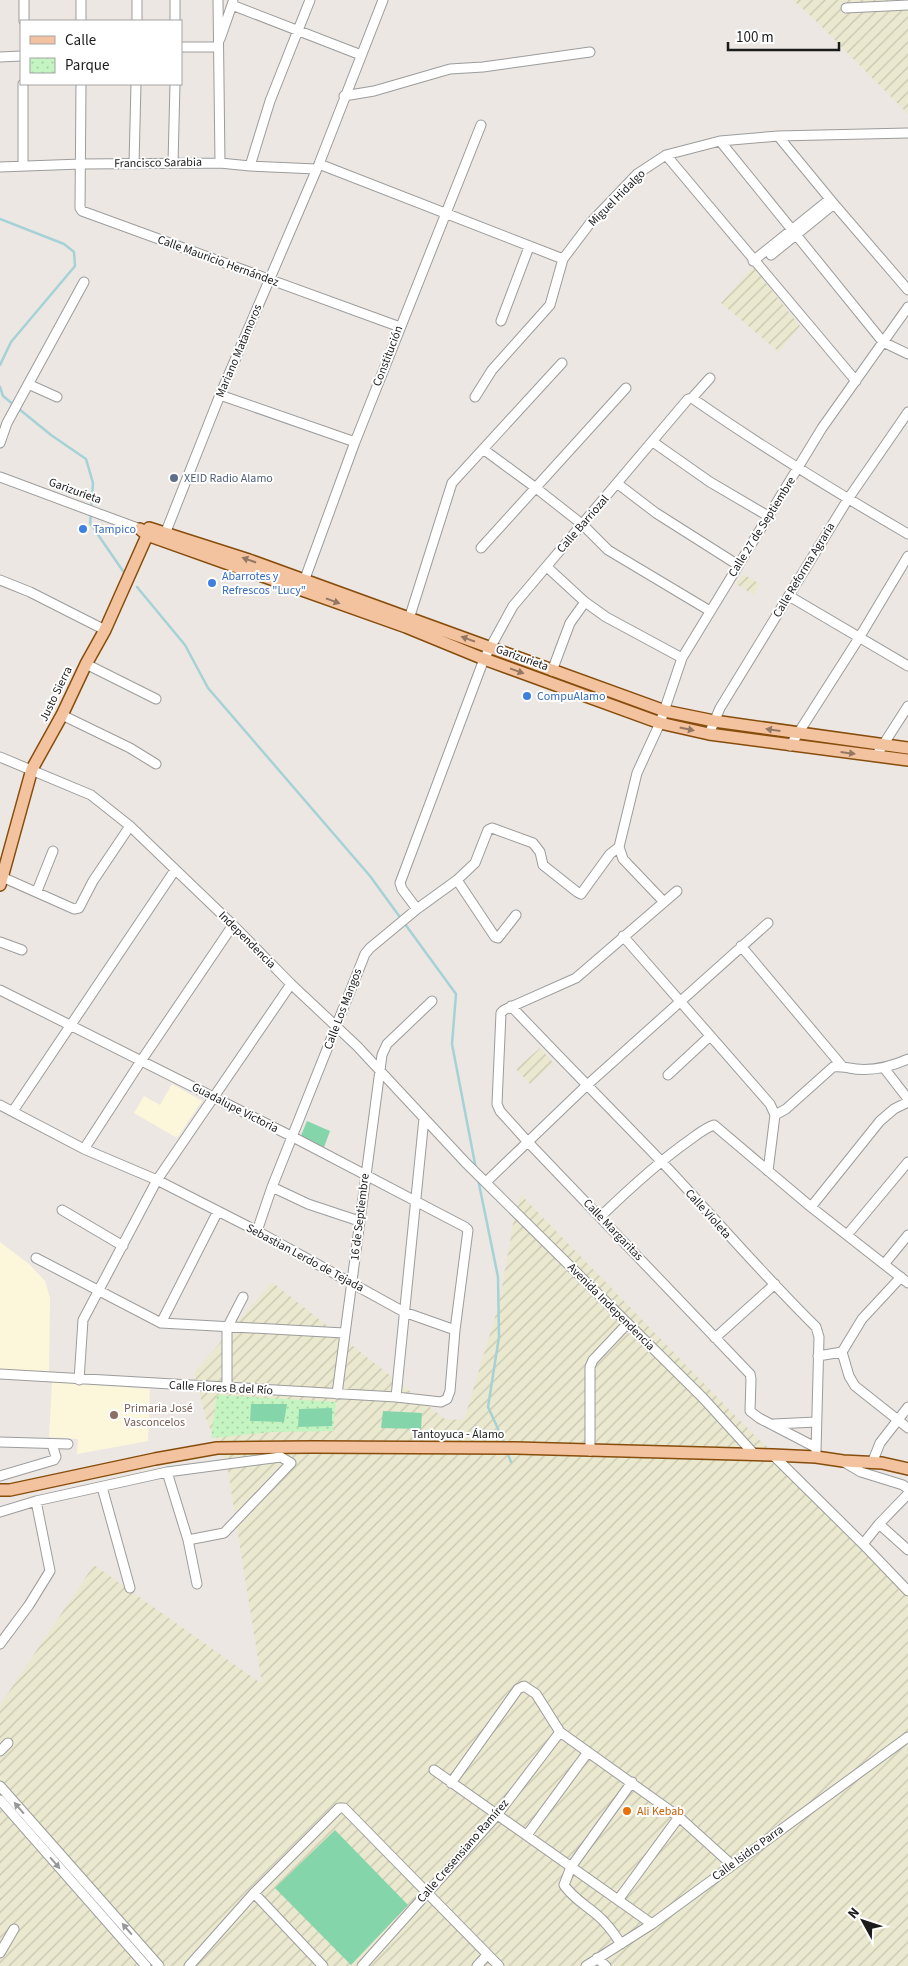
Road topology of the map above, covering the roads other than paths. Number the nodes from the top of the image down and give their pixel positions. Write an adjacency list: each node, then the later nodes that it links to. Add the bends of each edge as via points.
1 (24, 0): 11 (street)
2 (81, 0): 12 (street)
3 (138, 0): 13 (street)
4 (175, 0): 14 (street)
5 (218, 0): 17 (street)
6 (310, 0): 15 (street)
7 (383, 0): 19 (street, Mariano Matamoros)
8 (233, 3): 15 (street); 17 (street)
9 (908, 5): 10 (street)
10 (846, 8)
11 (24, 20)
12 (81, 20)
13 (137, 20)
14 (175, 20)
15 (299, 30): 19 (street); 37 (street, via 270,101)
16 (182, 47): 17 (street)
17 (218, 47): 32 (street)
18 (590, 52): 26 (street, via 450,69 374,91)
19 (360, 55): 26 (street, Mariano Matamoros)
20 (20, 56): 21 (street)
21 (0, 57)
22 (23, 85): 36 (street)
23 (81, 85): 33 (street)
24 (136, 85): 34 (street)
25 (175, 85): 35 (street)
26 (344, 96): 39 (street, Mariano Matamoros)
27 (481, 125): 41 (street, Constitución)
28 (908, 133): 29 (street, Miguel Hidalgo)
29 (778, 136): 30 (street, Miguel Hidalgo); 40 (street)
30 (720, 141): 31 (street, Miguel Hidalgo); 42 (street)
31 (666, 155): 44 (street, Miguel Hidalgo, via 637,174 591,222); 45 (street)
32 (220, 163): 35 (street, Francisco Sarabia); 37 (street, Francisco Sarabia)
33 (80, 164): 34 (street, Francisco Sarabia); 36 (street, Francisco Sarabia); 46 (street, Calle Mauricio Hernández, via 82,211)
34 (134, 164): 35 (street, Francisco Sarabia)
35 (173, 164)
36 (23, 166): 38 (street, Francisco Sarabia)
37 (250, 166): 39 (street, Francisco Sarabia)
38 (0, 167)
39 (318, 167): 41 (street, Francisco Sarabia); 46 (street, Mariano Matamoros)
40 (832, 202): 42 (street); 48 (street)
41 (446, 214): 43 (street, Francisco Sarabia); 51 (street, Constitución)
42 (794, 233): 45 (street); 52 (street)
43 (529, 246): 44 (street, Francisco Sarabia); 50 (street)
44 (563, 259): 61 (street, Miguel Hidalgo, via 550,305 492,370)
45 (755, 263): 56 (street)
46 (269, 280): 51 (street, Calle Mauricio Hernández); 59 (street, Mariano Matamoros)
47 (84, 282): 57 (street)
48 (908, 290)
49 (908, 307): 52 (street, Calle 27 de Septiembre)
50 (501, 321)
51 (400, 327): 64 (street, Constitución)
52 (883, 342): 53 (street); 56 (street, Calle 27 de Septiembre)
53 (908, 354)
54 (562, 363): 67 (street)
55 (710, 378): 62 (street, Calle Barriozal)
56 (856, 382): 68 (street, Calle 27 de Septiembre, via 822,428)
57 (28, 384): 60 (street); 66 (street)
58 (626, 388): 71 (street)
59 (220, 395): 64 (street); 77 (street, Mariano Matamoros)
60 (57, 396)
61 (476, 397)
62 (692, 398): 65 (street, Calle Barriozal); 68 (street)
63 (908, 412): 72 (street, Calle Reforma Agraria)
64 (355, 442): 83 (street, Constitución)
65 (653, 442): 70 (street, Calle Barriozal); 73 (street, via 710,482)
66 (0, 443)
67 (484, 449): 71 (street); 87 (street, via 448,491)
68 (799, 468): 72 (street); 73 (street, Calle 27 de Septiembre)
69 (0, 477): 75 (street, Garizurieta)
70 (618, 484): 74 (street, Calle Barriozal); 80 (street, via 656,513)
71 (536, 488): 74 (street); 78 (street)
72 (848, 499): 76 (street); 84 (street, Calle Reforma Agraria)
73 (768, 516): 80 (street, Calle 27 de Septiembre)
74 (582, 526): 81 (street, Calle Barriozal); 86 (street, via 608,550)
75 (146, 531): 77 (main road, Garizurieta); 88 (main road, Justo Sierra)
76 (908, 534)
77 (163, 536): 83 (main road, Garizurieta)
78 (481, 548)
79 (908, 556): 89 (street)
80 (738, 565): 86 (street, Calle 27 de Septiembre)
81 (547, 567): 85 (street); 90 (street, Calle Barriozal, via 513,606)
82 (0, 580): 88 (street)
83 (302, 584): 87 (main road, Garizurieta)
84 (789, 596): 89 (street); 100 (street, Calle Reforma Agraria)
85 (585, 602): 91 (street); 95 (street, via 570,623)
86 (710, 611): 91 (street, Calle 27 de Septiembre)
87 (407, 622): 90 (main road, Garizurieta, one-way to 87); 92 (main road, Garizurieta)
88 (105, 630): 93 (main road, Justo Sierra)
89 (859, 638): 94 (street); 103 (street)
90 (491, 647): 92 (street, Calle Barriozal); 95 (main road, Garizurieta)
91 (682, 658): 98 (street, Calle 27 de Septiembre)
92 (484, 659): 101 (main road, Garizurieta, one-way to 101); 121 (street, Calle Barriozal, via 400,883)
93 (86, 664): 96 (street); 99 (main road, Justo Sierra)
94 (908, 666)
95 (552, 671): 98 (main road, Garizurieta)
96 (156, 699)
97 (908, 706): 104 (street)
98 (664, 712): 100 (main road, Garizurieta); 101 (street, Calle 27 de Septiembre)
99 (62, 715): 110 (street); 111 (main road, Justo Sierra)
100 (714, 721): 102 (street, Calle Reforma Agraria); 103 (main road, Garizurieta, one-way to 100)
101 (660, 723): 102 (main road, Garizurieta, one-way to 102); 113 (street, Calle 27 de Septiembre, via 637,773)
102 (709, 734): 105 (main road, Garizurieta)
103 (798, 734): 104 (main road, Garizurieta); 105 (street)
104 (883, 745): 106 (main road, Garizurieta); 107 (street)
105 (790, 746): 107 (main road, Garizurieta, one-way to 107)
106 (908, 748)
107 (876, 756): 109 (main road, Garizurieta)
108 (0, 757): 111 (street, Independencia)
109 (908, 760)
110 (156, 764)
111 (32, 769): 112 (street, Independencia, via 91,795); 117 (main road, Justo Sierra)
112 (130, 826): 115 (street, Independencia); 118 (street, Justo Sierra, via 79,908 74,909)
113 (619, 847): 116 (street, Calle Los Mangos, via 610,854 581,894 543,865 540,852 533,843 492,828 488,830 474,863); 120 (street, via 623,859)
114 (53, 851): 118 (street)
115 (175, 870): 124 (street, Independencia); 134 (street)
116 (457, 880): 121 (street, Calle Los Mangos); 122 (street, via 495,937 498,938)
117 (1, 881): 118 (street, Justo Sierra)
118 (37, 891)
119 (677, 891): 120 (street)
120 (664, 902): 125 (street)
121 (414, 911): 135 (street, Calle Los Mangos, via 365,954)
122 (516, 915)
123 (768, 923): 127 (street)
124 (233, 925): 129 (street, Independencia); 138 (street)
125 (623, 936): 131 (street); 133 (street, via 576,978)
126 (0, 942): 128 (street)
127 (742, 946): 131 (street); 139 (street)
128 (22, 950)
129 (291, 984): 135 (street, Independencia); 144 (street)
130 (0, 990): 134 (street, Guadalupe Victoria)
131 (681, 1000): 136 (street); 143 (street)
132 (432, 1001): 141 (street, 16 de Septiembre, via 387,1044)
133 (511, 1006): 143 (street, Calle Violeta); 151 (street, Calle Margaritas, via 501,1013 497,1104)
134 (70, 1024): 138 (street, Guadalupe Victoria); 147 (street)
135 (337, 1027): 141 (street, Independencia); 150 (street, Calle Los Mangos)
136 (710, 1036): 142 (street); 148 (street, via 770,1104)
137 (908, 1059): 140 (street)
138 (141, 1061): 144 (street, Guadalupe Victoria); 152 (street)
139 (842, 1066): 140 (street); 148 (street, via 826,1072 786,1109)
140 (884, 1068): 145 (street)
141 (379, 1069): 149 (street, Independencia); 157 (street, 16 de Septiembre)
142 (668, 1075)
143 (586, 1086): 151 (street); 154 (street, Calle Violeta)
144 (214, 1098): 150 (street, Guadalupe Victoria); 158 (street)
145 (908, 1101): 162 (street, via 880,1121)
146 (0, 1105): 147 (street, Sebastian Lerdo de Tejada)
147 (13, 1111): 152 (street, Sebastian Lerdo de Tejada)
148 (775, 1115): 156 (street)
149 (424, 1118): 153 (street, Independencia); 161 (street)
150 (293, 1137): 157 (street, Guadalupe Victoria); 160 (street, Calle Los Mangos)
151 (527, 1141): 159 (street); 165 (street, Calle Margaritas)
152 (84, 1149): 158 (street, Sebastian Lerdo de Tejada)
153 (465, 1162): 159 (street, Avenida Independencia)
154 (662, 1162): 156 (street, via 714,1125); 165 (street, via 629,1188); 175 (street, Calle Violeta)
155 (908, 1162): 168 (street)
156 (768, 1171): 162 (street)
157 (365, 1175): 161 (street, Guadalupe Victoria); 166 (street, 16 de Septiembre)
158 (157, 1180): 164 (street, Sebastian Lerdo de Tejada); 170 (street)
159 (484, 1180): 180 (street, Avenida Independencia)
160 (272, 1188): 166 (street); 167 (street, Calle Los Mangos)
161 (415, 1201): 178 (street); 182 (street, Guadalupe Victoria, via 468,1230)
162 (811, 1207): 168 (street)
163 (62, 1210): 170 (street)
164 (218, 1213): 167 (street, Sebastian Lerdo de Tejada); 179 (street)
165 (600, 1218): 184 (street, Calle Margaritas)
166 (359, 1221): 174 (street, 16 de Septiembre)
167 (257, 1231): 174 (street, Sebastian Lerdo de Tejada)
168 (847, 1235): 172 (street)
169 (908, 1235): 172 (street)
170 (123, 1246): 176 (street)
171 (36, 1258): 176 (street)
172 (885, 1263): 173 (street)
173 (904, 1280): 185 (street, via 862,1319)
174 (351, 1284): 178 (street, Sebastian Lerdo de Tejada); 183 (street, 16 de Septiembre)
175 (775, 1284): 184 (street); 186 (street, Calle Violeta, via 816,1327)
176 (99, 1290): 179 (street); 188 (street, via 83,1320)
177 (243, 1297): 181 (street)
178 (404, 1312): 182 (street, Sebastian Lerdo de Tejada); 191 (street)
179 (161, 1323): 181 (street)
180 (627, 1324): 200 (street, via 590,1367); 202 (street, Avenida Independencia, via 703,1398)
181 (227, 1328): 183 (street); 189 (street)
182 (455, 1330): 191 (street, Calle Flores B del Río, via 447,1399 441,1402)
183 (344, 1333): 190 (street, 16 de Septiembre)
184 (715, 1338): 195 (street, Calle Margaritas, via 750,1374 750,1411)
185 (842, 1352): 186 (street); 193 (street, via 855,1386)
186 (818, 1356): 194 (street, Calle Violeta)
187 (0, 1374): 188 (street, Calle Flores B del Río)
188 (79, 1380): 189 (street, Calle Flores B del Río)
189 (226, 1388): 190 (street, Calle Flores B del Río)
190 (337, 1394): 191 (street, Calle Flores B del Río)
191 (396, 1397)
192 (908, 1407): 193 (street)
193 (897, 1419): 196 (street); 205 (street, via 880,1443)
194 (816, 1422): 195 (street, Calle Margaritas); 201 (street, Calle Violeta)
195 (774, 1424): 201 (street, Calle Margaritas)
196 (908, 1428)
197 (0, 1442): 198 (street)
198 (52, 1444): 199 (street); 208 (street, via 54,1460)
199 (68, 1444)
200 (590, 1451): 202 (main road, Tantoyuca - Álamo); 211 (main road, Tantoyuca - Álamo, via 217,1448)
201 (816, 1452): 203 (main road, Tantoyuca - Álamo); 204 (main road, Tantoyuca - Álamo)
202 (755, 1455): 203 (main road, Tantoyuca - Álamo)
203 (773, 1455): 217 (street)
204 (843, 1461): 205 (main road, Tantoyuca - Álamo); 210 (street, via 862,1472)
205 (872, 1463): 206 (main road, Tantoyuca - Álamo)
206 (908, 1468)
207 (167, 1472): 209 (street); 216 (street); 216 (street, via 280,1457 291,1464 224,1533)
208 (0, 1476)
209 (102, 1487): 213 (street); 220 (street)
210 (908, 1489)
211 (3, 1492)
212 (908, 1494): 215 (street)
213 (36, 1502): 214 (street); 222 (street, via 50,1571)
214 (0, 1512)
215 (879, 1524): 217 (street); 218 (street)
216 (188, 1540): 219 (street)
217 (863, 1544): 221 (street)
218 (908, 1550)
219 (198, 1584)
220 (130, 1588)
221 (908, 1591)
222 (0, 1644)
223 (560, 1732): 227 (street); 230 (street, via 536,1694 524,1686 518,1688); 233 (street, Calle Cresensiano Ramírez)
224 (908, 1737): 236 (street, Calle Isidro Parra)
225 (8, 1743): 226 (street)
226 (0, 1751)
227 (588, 1752): 229 (street); 235 (street)
228 (434, 1770): 230 (street)
229 (632, 1782): 234 (street); 237 (street)
230 (451, 1783): 233 (street)
231 (0, 1786): 238 (street, one-way to 231)
232 (0, 1800): 238 (street, one-way to 238)
233 (496, 1815): 235 (street); 240 (street, Calle Cresensiano Ramírez)
234 (679, 1817): 236 (street); 241 (street)
235 (527, 1836): 237 (street)
236 (732, 1865): 242 (street, Calle Isidro Parra)
237 (572, 1867): 241 (street); 244 (street, via 564,1885 571,1895 609,1927)
238 (80, 1884): 248 (street); 249 (street, one-way to 238)
239 (254, 1893): 240 (street, via 335,1810 344,1808); 250 (street); 251 (street)
240 (426, 1894): 246 (street); 252 (street, Calle Cresensiano Ramírez)
241 (618, 1900): 242 (street)
242 (652, 1924): 244 (street, Calle Isidro Parra)
243 (14, 1929): 245 (street)
244 (621, 1944): 247 (street, Calle Isidro Parra)
245 (0, 1953)
246 (487, 1955): 253 (street); 254 (street)
247 (597, 1958): 255 (street, Calle Isidro Parra); 256 (street)
248 (146, 1966)
249 (159, 1966)
250 (189, 1966)
251 (322, 1966)
252 (362, 1966)
253 (477, 1966)
254 (499, 1966)
255 (586, 1966)
256 (606, 1966)

